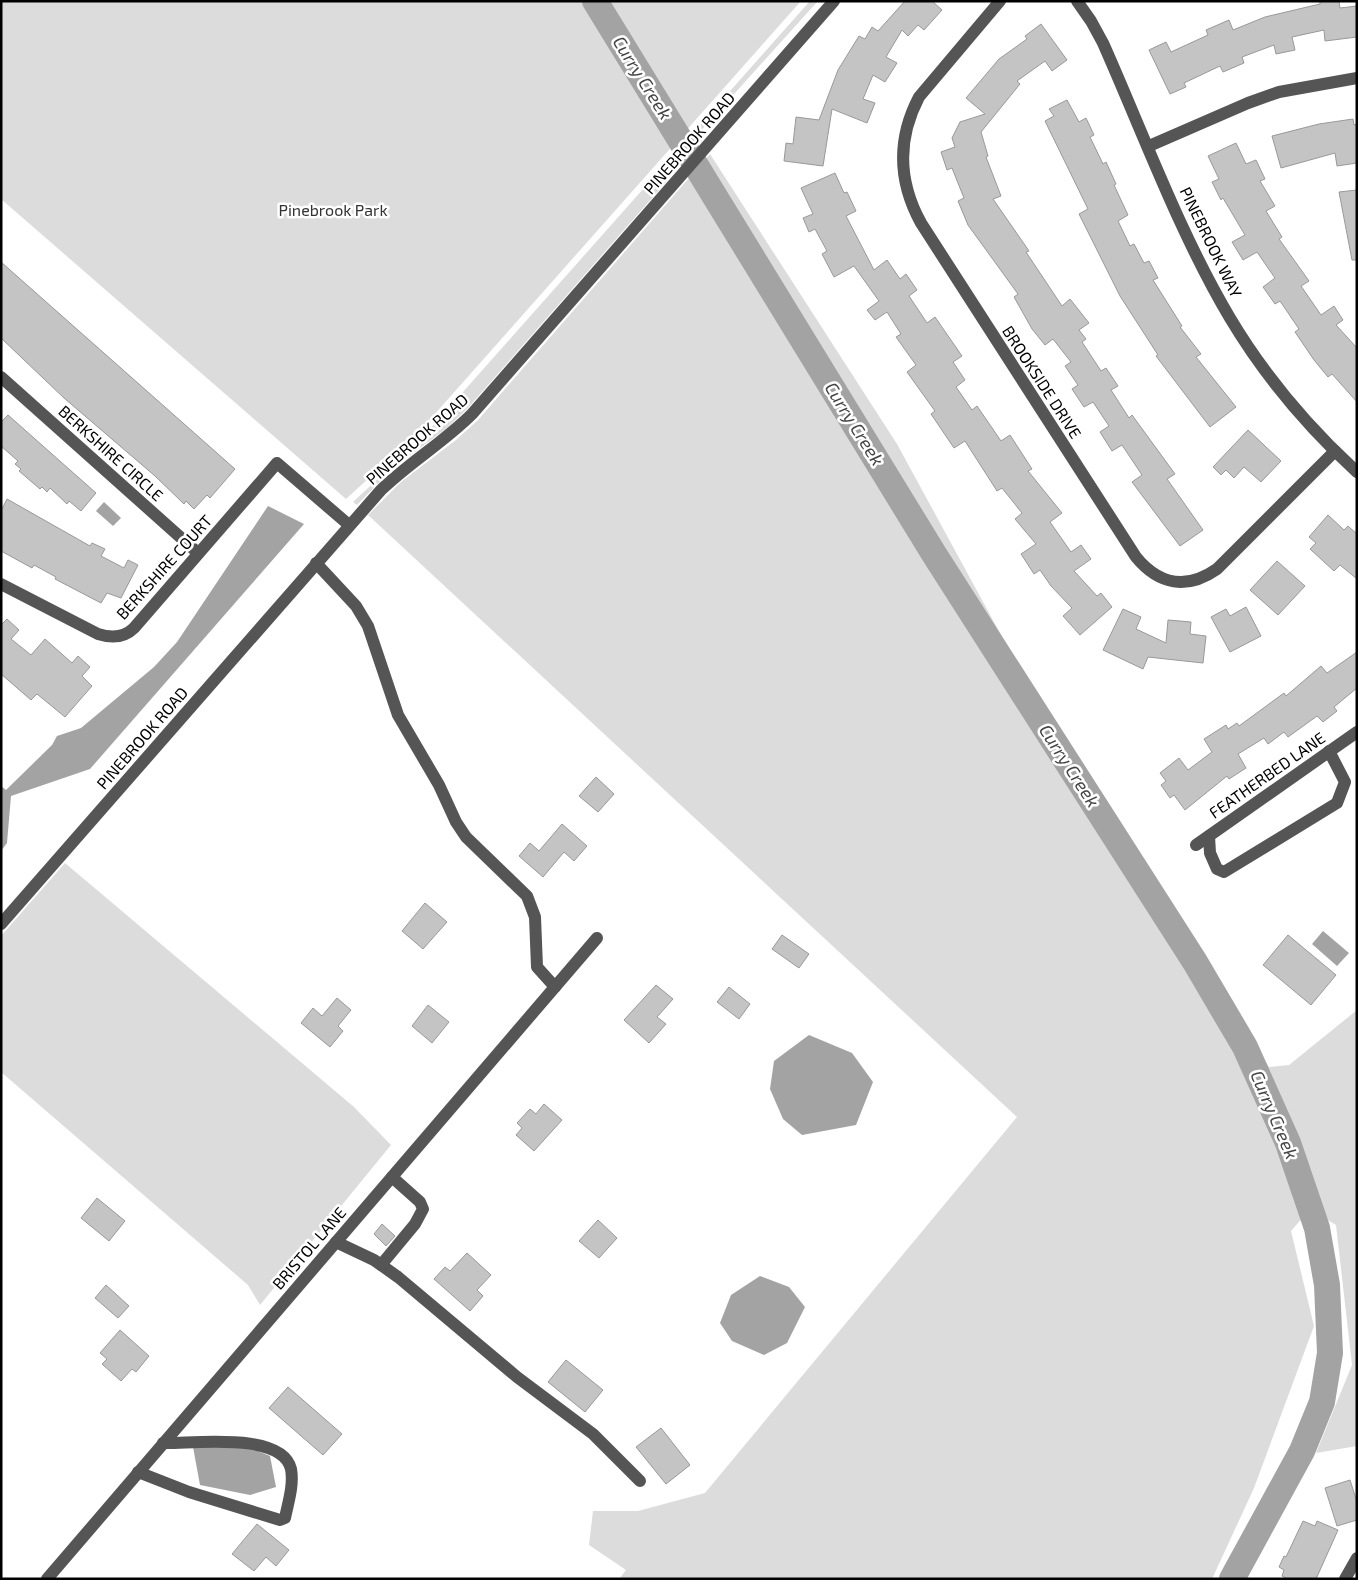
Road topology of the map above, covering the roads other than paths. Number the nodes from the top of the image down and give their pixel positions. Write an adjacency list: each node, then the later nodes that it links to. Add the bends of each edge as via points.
1 (834, 1): 9 (street, PINEBROOK ROAD, via 472,414 452,434 396,476)
2 (1000, 1): 7 (street, BROOKSIDE DRIVE, via 920,97 911,113 903,143 904,180 921,223 1136,557 1154,575 1166,580 1193,582 1205,577 1217,569)
3 (1077, 1): 5 (street, PINEBROOK WAY, via 1103,43)
4 (1357, 78): 5 (street, via 1279,92)
5 (1149, 146): 7 (street, PINEBROOK WAY, via 1184,228 1230,318 1279,388)
6 (1, 377): 10 (street, BERKSHIRE CIRCLE)
7 (1334, 451): 8 (street, PINEBROOK WAY)
8 (1357, 472)
9 (349, 525): 10 (street, BERKSHIRE COURT, via 277,463); 11 (street, PINEBROOK ROAD)
10 (198, 553): 12 (street, BERKSHIRE COURT, via 134,628 120,636 98,634)
11 (316, 563): 17 (street, PINEBROOK ROAD); 19 (street, via 356,606 368,626 390,698 456,822 466,837 527,896 535,917 537,967)
12 (1, 584)
13 (1357, 732): 14 (street, FEATHERBED LANE)
14 (1330, 751): 15 (street, FEATHERBED LANE); 15 (street, via 1345,782 1337,804 1224,872 1217,869 1210,853)
15 (1209, 836): 16 (street, FEATHERBED LANE)
16 (1196, 845)
17 (1, 924)
18 (597, 938): 19 (street, BRISTOL LANE)
19 (555, 987): 20 (street, BRISTOL LANE)
20 (392, 1177): 21 (street, BRISTOL LANE); 22 (street, via 420,1202 423,1209 415,1224)
21 (336, 1242): 22 (street); 23 (street, BRISTOL LANE)
22 (381, 1265): 25 (street, via 517,1377 593,1434)
23 (163, 1443): 24 (street, BRISTOL LANE); 24 (street, via 258,1443 277,1452 290,1467 292,1483 285,1518 280,1520 190,1492)
24 (138, 1472): 27 (street, BRISTOL LANE)
25 (640, 1480)
26 (1357, 1558): 28 (street)
27 (47, 1579)
28 (1345, 1579)

